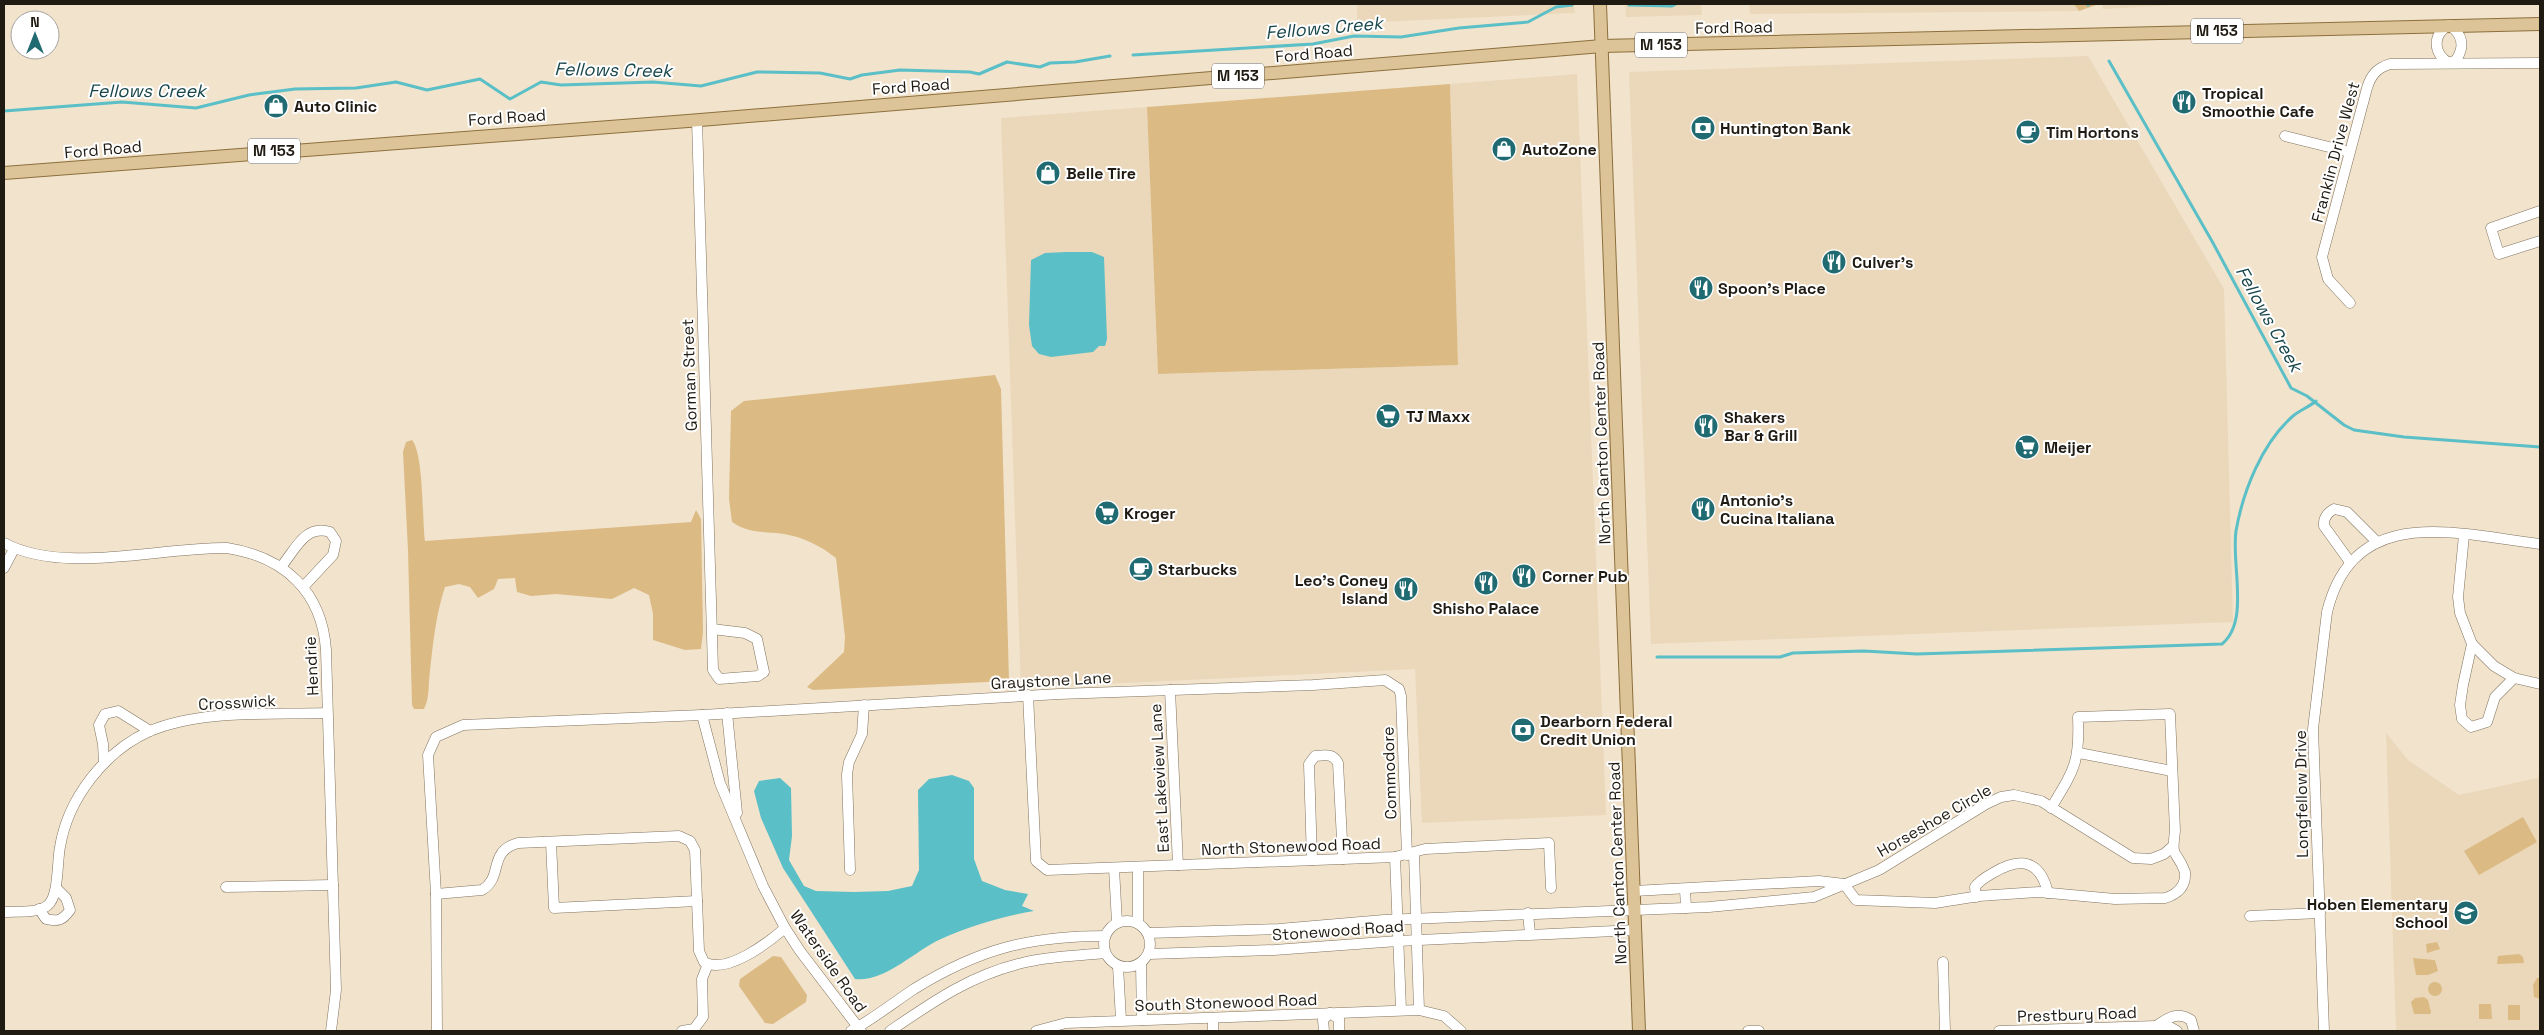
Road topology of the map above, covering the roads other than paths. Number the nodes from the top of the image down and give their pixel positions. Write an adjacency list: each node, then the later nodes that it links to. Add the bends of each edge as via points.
1 (1600, 4): 4 (main road, North Canton Center Road)
2 (2540, 24): 3 (main road, Ford Road / M 153)
3 (2449, 25): 4 (main road, Ford Road / M 153); 5 (street, via 2459,34 2462,46 2456,60); 5 (street, via 2439,34 2436,47 2440,58)
4 (1602, 46): 7 (main road, Ford Road / M 153); 57 (main road, North Canton Center Road)
5 (2449, 63): 6 (street, Franklin Drive West); 9 (street, Franklin Drive West, via 2390,64 2378,69 2366,88)
6 (2540, 63)
7 (697, 120): 10 (main road, Ford Road / M 153); 23 (street, Gorman Street)
8 (2286, 136): 9 (street)
9 (2349, 152): 13 (street, Franklin Drive West, via 2322,257 2328,279)
10 (4, 173)
11 (2540, 210): 12 (street, via 2491,228 2499,254)
12 (2540, 240)
13 (2350, 303)
14 (2464, 535): 15 (street, via 2417,531); 17 (street); 24 (street, via 2458,597 2460,613)
15 (2376, 541): 19 (street, Longfellow Drive); 19 (street, via 2347,512 2334,509 2329,512 2324,526)
16 (4, 543): 18 (street, Hendrie)
17 (2540, 544)
18 (14, 548): 20 (street, Hendrie, via 38,556 65,559 227,548 252,554); 21 (street)
19 (2350, 562): 68 (street, Longfellow Drive, via 2338,579 2327,612 2314,729)
20 (281, 567): 22 (street, Hendrie); 22 (street, via 308,533 320,529 330,532 336,541 334,555)
21 (4, 568)
22 (304, 586): 31 (street, Hendrie, via 324,628)
23 (712, 628): 23 (street, Gorman Street, via 714,670 719,679 758,676 764,672 757,639 745,633)
24 (2472, 644): 25 (street, via 2494,666); 25 (street, via 2460,705 2465,723 2476,726 2486,722 2495,697)
25 (2514, 678): 26 (street)
26 (2540, 684)
27 (1400, 689): 28 (street, Graystone Lane, via 1385,680); 42 (street, Commodore)
28 (1170, 690): 29 (street, Graystone Lane); 46 (street, East Lakeview Lane)
29 (1028, 696): 30 (street, Graystone Lane); 48 (street, North Stonewood Road, via 1036,861 1047,870)
30 (864, 705): 32 (street, Graystone Lane); 49 (street, via 862,734 847,774)
31 (327, 713): 34 (street, Crosswick, via 208,717); 52 (street, Hendrie)
32 (727, 713): 33 (street, Graystone Lane); 39 (street, Waterside Road)
33 (702, 715): 39 (street, Waterside Road, via 720,783); 59 (street, Graystone Lane, via 463,725 436,737 428,755)
34 (150, 731): 36 (street, Crosswick); 36 (street, via 118,711 105,714 99,725)
35 (2079, 753): 37 (street); 37 (street, via 2078,717 2170,714); 38 (street, via 2071,776)
36 (104, 763): 54 (street, Crosswick, via 80,795 68,819 60,845)
37 (2172, 771): 41 (street, via 2175,831)
38 (2051, 808): 41 (street, Horseshoe Circle, via 2133,858 2152,858); 51 (street, Horseshoe Circle, via 2027,796 2002,797 1879,870)
39 (738, 824): 74 (street, Waterside Road, via 763,886)
40 (551, 842): 59 (street, via 523,842 506,848 498,858 493,879 482,890); 61 (street, via 683,836 695,850); 61 (street, via 554,908)
41 (2172, 847): 58 (street, via 2185,876 2181,889 2172,896 2115,899)
42 (1410, 855): 43 (street, North Stonewood Road); 55 (street, North Stonewood Road, via 1425,849 1549,843); 70 (street, Commodore)
43 (1395, 857): 44 (street, North Stonewood Road); 71 (street)
44 (1343, 859): 45 (street, North Stonewood Road); 45 (street, via 1338,763 1330,755 1315,756 1309,764)
45 (1312, 860): 46 (street, North Stonewood Road)
46 (1178, 865): 47 (street, North Stonewood Road)
47 (1138, 867): 48 (street, North Stonewood Road); 73 (street)
48 (1114, 868): 72 (street)
49 (850, 870)
50 (1776, 883): 51 (street, Horseshoe Circle, via 1819,881); 56 (street, Horseshoe Circle); 62 (street)
51 (1844, 884): 60 (street, via 1856,900 1935,903); 62 (street, Horseshoe Circle, via 1814,897)
52 (333, 885): 53 (street); 96 (street, Hendrie, via 336,990)
53 (226, 887)
54 (56, 888): 64 (street, Crosswick, via 48,906); 64 (street, via 66,898 70,910 64,918 56,922 46,920)
55 (1551, 888)
56 (1685, 889): 57 (street, Horseshoe Circle); 63 (street)
57 (1634, 891): 65 (main road, North Canton Center Road)
58 (2048, 893): 60 (street); 60 (street, via 2045,877 2037,869 2017,863 1979,882 1975,887)
59 (436, 894): 97 (street, Graystone Lane)
60 (1976, 897)
61 (697, 901): 84 (street, via 699,951)
62 (1777, 901): 63 (street, Horseshoe Circle)
63 (1686, 908): 65 (street, Horseshoe Circle)
64 (39, 909): 66 (street)
65 (1635, 909): 67 (street, Stonewood Road); 75 (main road, North Canton Center Road)
66 (4, 912)
67 (1528, 913): 70 (street, Stonewood Road); 77 (street)
68 (2320, 913): 69 (street); 113 (street, Longfellow Drive)
69 (2250, 916)
70 (1417, 919): 71 (street, Stonewood Road); 80 (street, Commodore)
71 (1398, 920): 76 (street, Stonewood Road, via 1279,929); 79 (street)
72 (1117, 923): 73 (street, via 1128,920); 78 (street)
73 (1138, 923): 76 (street)
74 (785, 928): 84 (street, via 732,962 718,966); 95 (street, Waterside Road)
75 (1636, 930): 77 (street, Stonewood Road); 105 (main road, North Canton Center Road)
76 (1148, 933): 82 (street, via 1151,940)
77 (1530, 934): 80 (street, Stonewood Road)
78 (1105, 936): 81 (street); 95 (street, via 1051,938 978,955 913,990)
79 (1398, 940): 80 (street, Stonewood Road); 82 (street, Stonewood Road, via 1274,950); 87 (street)
80 (1418, 940): 88 (street, Commodore)
81 (1105, 953): 86 (street); 99 (street, via 1023,962 985,975 957,986)
82 (1149, 954): 85 (street)
83 (1943, 962): 108 (street)
84 (708, 964): 98 (street, via 702,979 703,1017 694,1029)
85 (1141, 964): 86 (street, via 1130,968); 92 (street)
86 (1118, 966): 91 (street)
87 (1401, 1010): 88 (street, South Stonewood Road); 89 (street, South Stonewood Road)
88 (1419, 1010): 104 (street, South Stonewood Road, via 1444,1016)
89 (1330, 1013): 90 (street, South Stonewood Road); 102 (street, via 1323,1020); 103 (street, via 1339,1019)
90 (1213, 1018): 92 (street, South Stonewood Road); 101 (street)
91 (1121, 1020): 92 (street, South Stonewood Road); 93 (street, South Stonewood Road)
92 (1142, 1020)
93 (1099, 1026): 100 (street, South Stonewood Road, via 1056,1024)
94 (2156, 1026): 110 (street, Prestbury Road); 111 (street, Prestbury Road); 112 (street, Prestbury Road, via 2172,1016 2183,1015 2191,1020)
95 (857, 1030)
96 (331, 1031)
97 (437, 1031)
98 (682, 1031)
99 (890, 1031)
100 (1036, 1031)
101 (1213, 1031)
102 (1324, 1031)
103 (1339, 1031)
104 (1461, 1031)
105 (1640, 1031)
106 (1748, 1031): 107 (street)
107 (1759, 1031)
108 (1945, 1031)
109 (1999, 1031): 110 (street, Prestbury Road)
110 (2045, 1031)
111 (2177, 1031)
112 (2194, 1031)
113 (2324, 1031)

